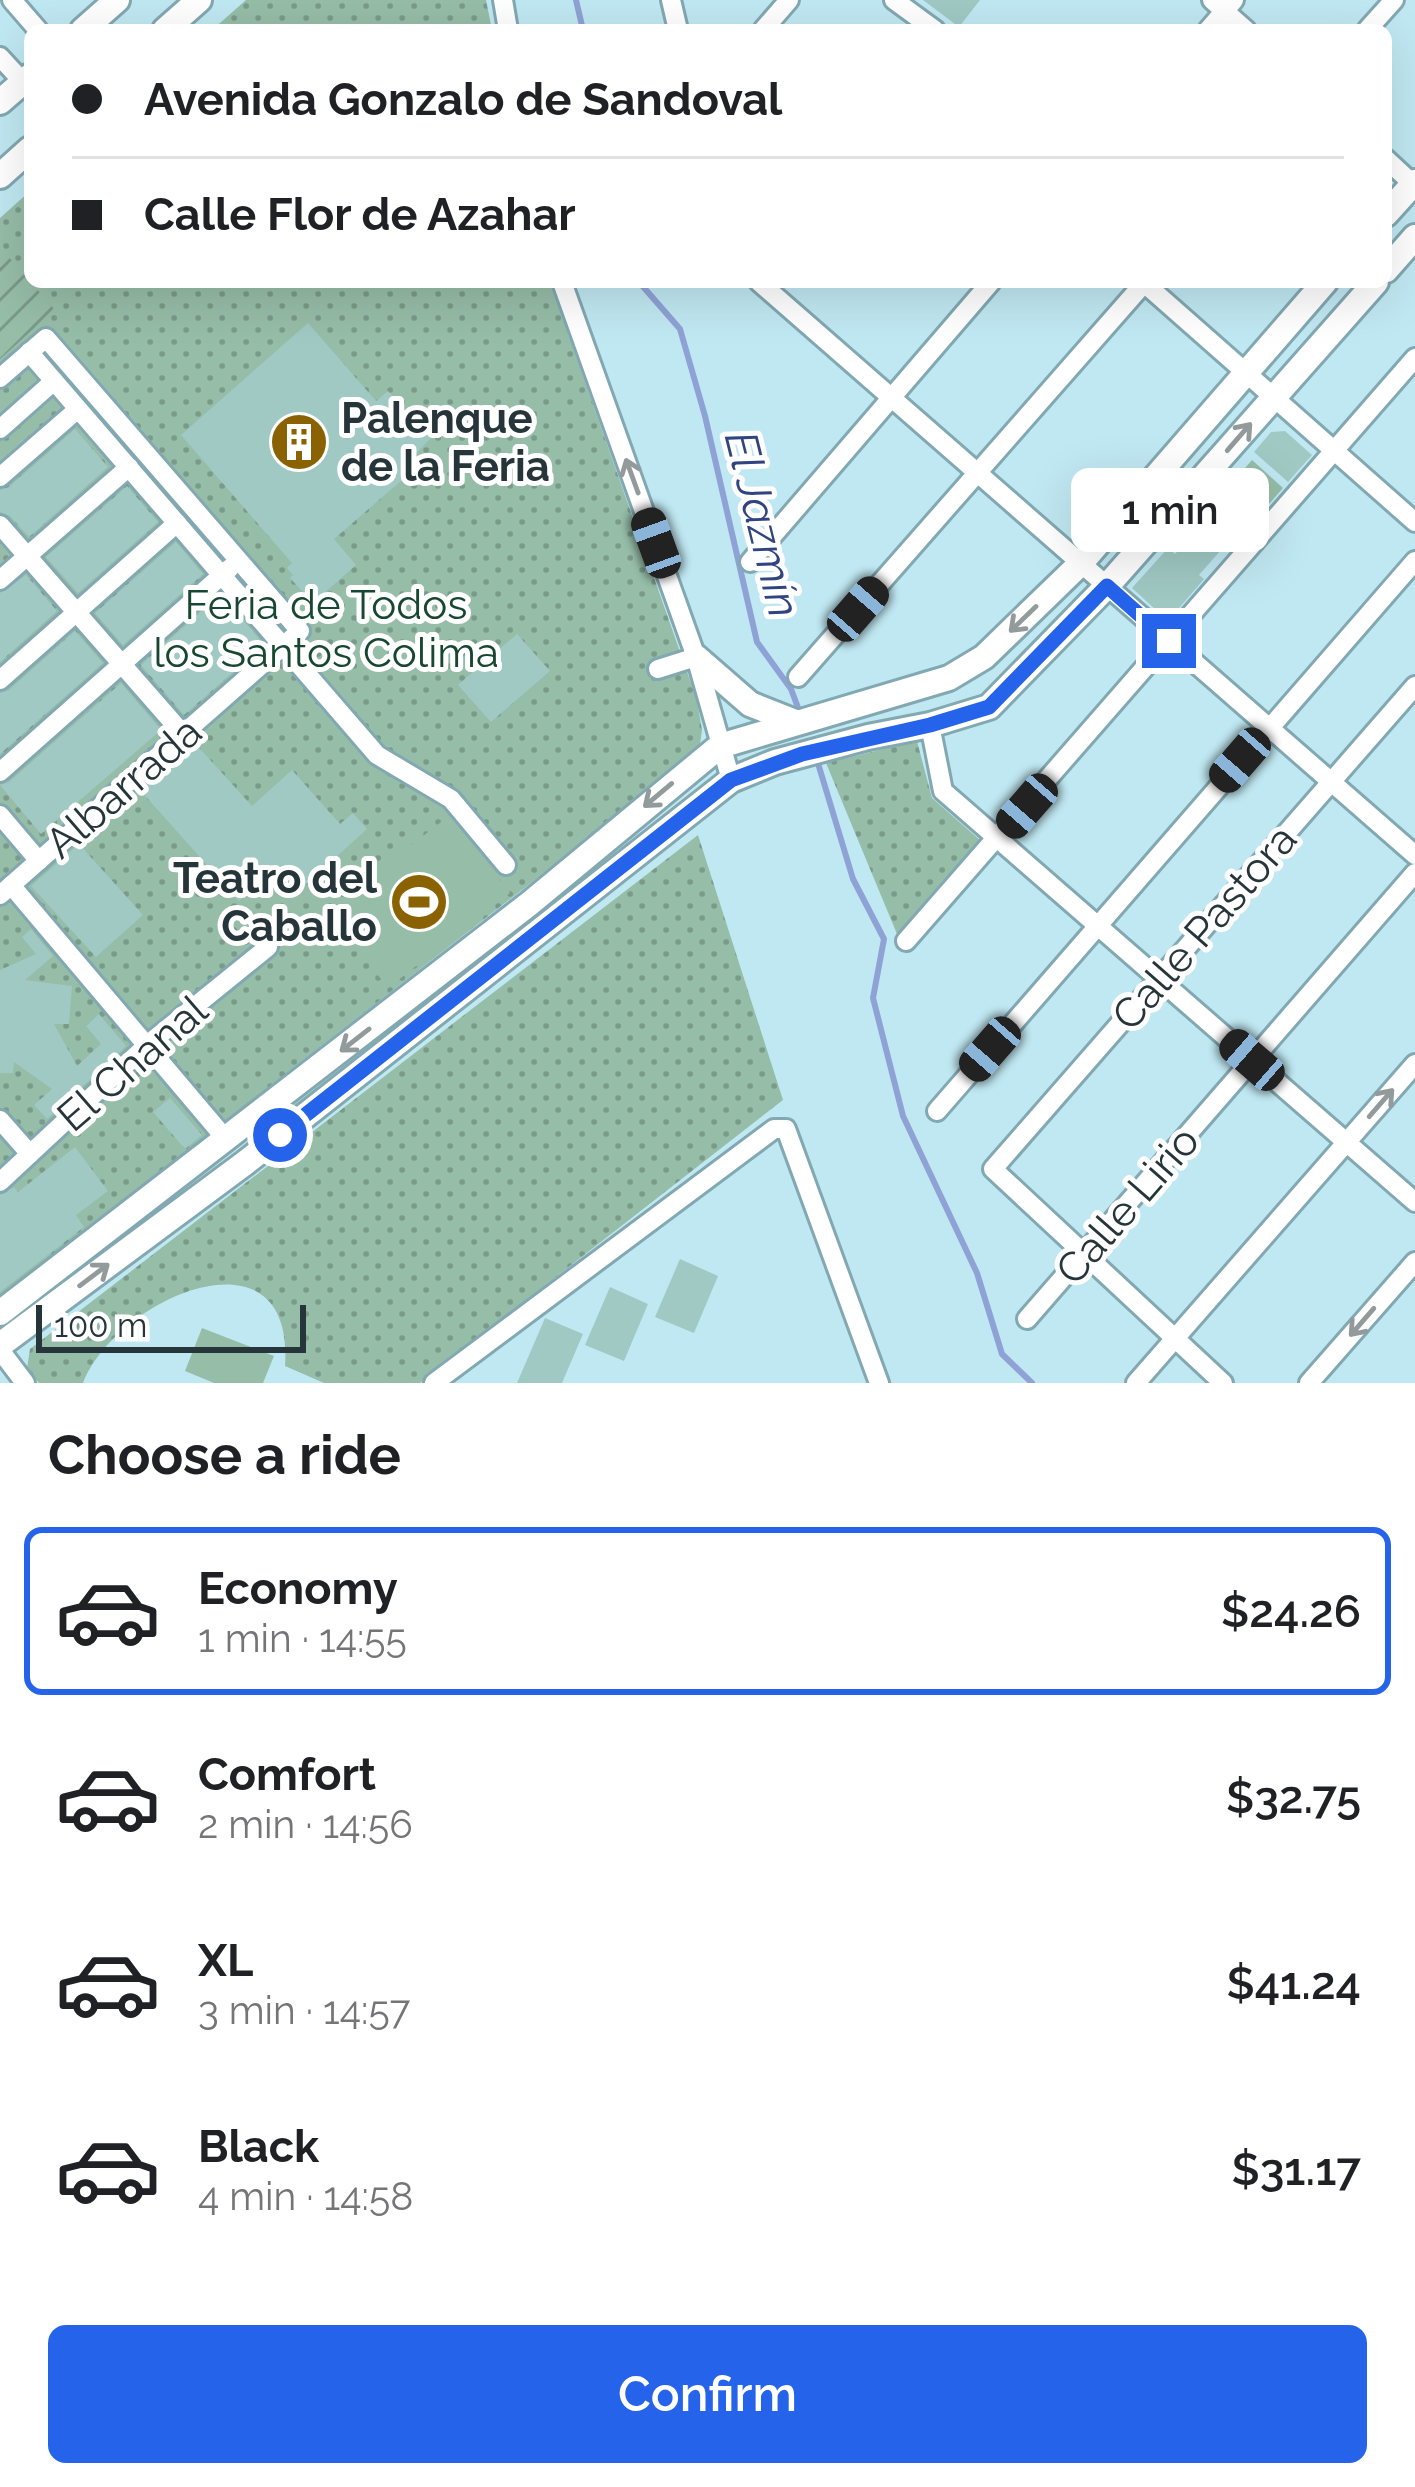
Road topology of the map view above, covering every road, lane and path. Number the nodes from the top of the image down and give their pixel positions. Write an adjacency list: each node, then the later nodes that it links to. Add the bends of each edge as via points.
1 (12, 0): 7 (street)
2 (199, 0): 9 (main road)
3 (789, 0): 10 (street)
4 (894, 0): 11 (street)
5 (1394, 0): 12 (street)
6 (115, 1): 8 (main road)
7 (33, 24)
8 (90, 24)
9 (172, 24)
10 (768, 24)
11 (927, 24)
12 (1372, 24)
13 (0, 57): 14 (street)
14 (24, 77)
15 (24, 82): 16 (main road)
16 (0, 102)
17 (24, 154): 19 (main road)
18 (1392, 164): 20 (street)
19 (0, 176)
20 (1415, 184): 21 (main road)
21 (1392, 208)
22 (1415, 237): 23 (main road)
23 (1392, 263)
24 (564, 288): 58 (street, one-way to 24)
25 (766, 288): 36 (street)
26 (986, 288): 36 (street)
27 (1139, 288): 42 (street)
28 (1151, 288): 33 (street)
29 (1320, 288): 33 (main road)
30 (1371, 288): 37 (main road)
31 (29, 352): 34 (street); 35 (street); 48 (street, via 46,338)
32 (1415, 358): 40 (street)
33 (1244, 372): 37 (street); 51 (main road)
34 (0, 377)
35 (54, 381): 38 (street); 39 (street)
36 (892, 398): 42 (street); 50 (street)
37 (1273, 398): 40 (street); 54 (main road, one-way to 37)
38 (78, 409): 41 (street); 43 (street)
39 (0, 429)
40 (1334, 452): 44 (street); 56 (street)
41 (128, 467): 45 (street); 47 (street)
42 (978, 473): 51 (street); 61 (street)
43 (0, 478)
44 (1415, 522)
45 (177, 523): 52 (street); 55 (street)
46 (0, 525): 47 (street)
47 (27, 556): 53 (street); 55 (street)
48 (239, 560): 52 (street); 57 (street, Albarrada, via 300,631)
49 (1415, 561): 66 (street)
50 (750, 562)
51 (1081, 563): 54 (street); 64 (main road, one-way to 64, via 984,657 949,678)
52 (222, 575): 57 (street); 59 (street)
53 (0, 580)
54 (1107, 586): 56 (street); 65 (main road, via 989,707)
55 (76, 612): 59 (street); 62 (street)
56 (1169, 641): 66 (street); 73 (street)
57 (283, 646): 67 (street, Albarrada); 76 (street, via 377,755 451,799)
58 (696, 657): 60 (street); 64 (main road, via 750,704); 68 (street)
59 (122, 664): 67 (street); 69 (street)
60 (658, 669)
61 (798, 676)
62 (0, 680)
63 (1415, 686): 71 (street, Calle Pastora)
64 (802, 720): 68 (main road)
65 (930, 725): 70 (main road); 73 (street, via 943,790)
66 (1269, 728): 71 (street); 79 (street)
67 (183, 734): 75 (street, Albarrada)
68 (720, 746): 70 (street); 95 (main road, one-way to 95)
69 (0, 772)
70 (731, 780): 98 (main road, one-way to 70)
71 (1331, 782): 74 (street); 82 (street, Calle Pastora)
72 (0, 815): 75 (street)
73 (998, 839): 79 (street); 80 (street)
74 (1415, 855)
75 (39, 861): 78 (street, Albarrada)
76 (506, 866)
77 (1415, 873): 84 (street, Calle Lirio)
78 (6, 890): 83 (street)
79 (1096, 924): 82 (street); 86 (street)
80 (906, 941)
81 (268, 947): 83 (street, El Chanal)
82 (1159, 979): 84 (street); 93 (street, Calle Pastora, via 993,1169)
83 (147, 1045): 88 (street); 90 (street, El Chanal)
84 (1252, 1060): 89 (street); 93 (street, Calle Lirio)
85 (1415, 1064): 89 (street, one-way to 85)
86 (937, 1111)
87 (0, 1120): 90 (street)
88 (219, 1130)
89 (1346, 1143): 92 (street); 97 (street)
90 (30, 1154): 91 (street, El Chanal)
91 (0, 1182)
92 (1415, 1202)
93 (1084, 1253): 96 (street, Calle Lirio); 97 (street)
94 (1415, 1262): 104 (street, one-way to 104)
95 (0, 1313)
96 (1027, 1318)
97 (1175, 1339): 102 (street); 103 (street)
98 (0, 1348): 99 (street)
99 (25, 1383)
100 (434, 1383): 101 (street, via 774,1129 786,1129)
101 (879, 1383)
102 (1136, 1383)
103 (1223, 1383)
104 (1309, 1383)

